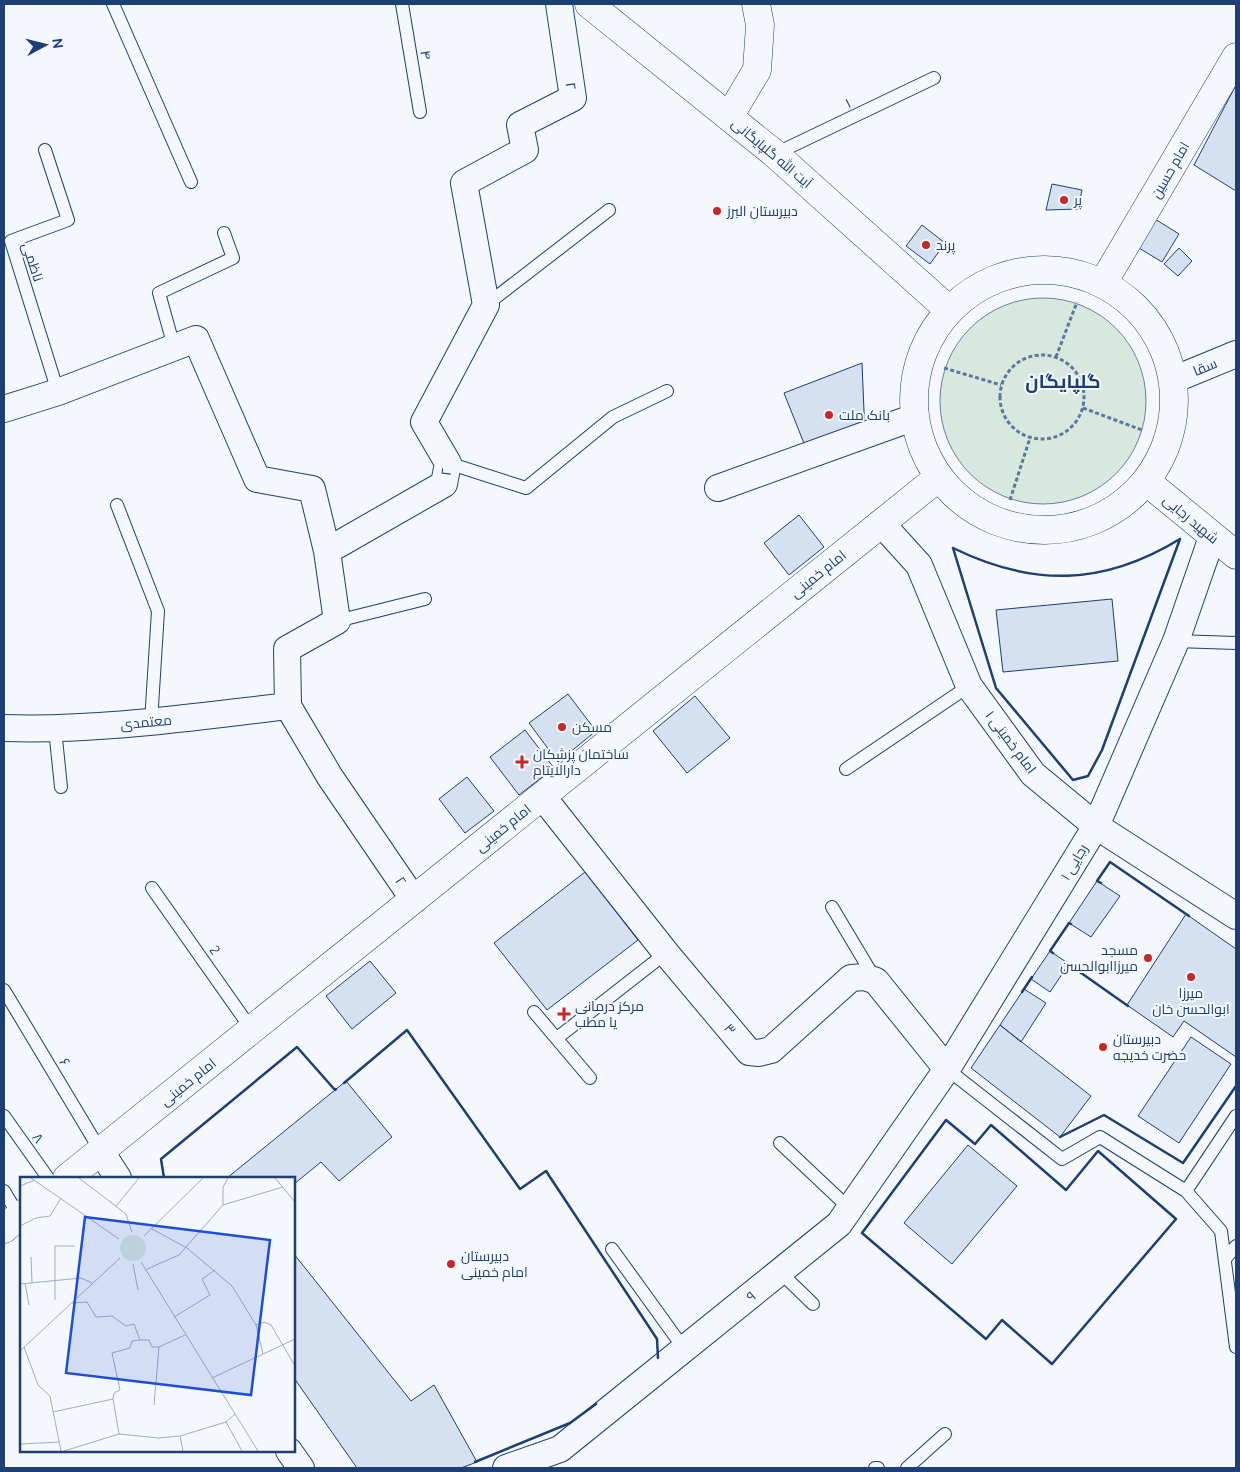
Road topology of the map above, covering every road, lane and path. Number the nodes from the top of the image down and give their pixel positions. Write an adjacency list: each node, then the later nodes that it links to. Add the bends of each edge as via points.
1 (112, 4): 12 (lane)
2 (402, 4): 8 (lane, ۴)
3 (560, 4): 17 (street, ۲, via 573,98 520,125 525,150 464,183)
4 (589, 4): 9 (main road, آیت الله گلپایگانی)
5 (756, 4): 9 (main road, via 760,25 757,70)
6 (1236, 58): 15 (main road, امام حسین, via 1222,96)
7 (934, 78): 11 (lane, ۱)
8 (420, 112)
9 (729, 117): 11 (main road, آیت الله گلپایگانی)
10 (45, 150): 26 (lane, ناظمی, via 68,220 11,241)
11 (775, 154): 18 (main road, آیت الله گلپایگانی)
12 (191, 182)
13 (609, 210): 17 (lane)
14 (224, 233): 19 (lane, via 233,258 159,293)
15 (1103, 283): 18 (main road, via 1072,272 1039,269 1006,275 976,289); 23 (main road, via 1129,300 1150,323 1165,350)
16 (1078, 302): 21 (path)
17 (486, 305): 32 (street, ۲, via 424,422)
18 (949, 310): 29 (main road, via 927,342 915,379)
19 (174, 347): 26 (street); 40 (street, via 196,339 257,479 312,489)
20 (1236, 354): 23 (street, سقا)
21 (1056, 357): 24 (path, via 1043,354 1017,362); 27 (path, via 1076,372 1082,383)
22 (944, 368): 24 (path)
23 (1173, 380): 34 (main road, via 1174,416 1165,451)
24 (1001, 385): 31 (path, via 999,398 1008,423)
25 (667, 391): 32 (lane, via 613,417 526,488)
26 (58, 392): 28 (street)
27 (1083, 408): 30 (path); 31 (path, via 1068,430 1043,439)
28 (4, 409)
29 (915, 418): 33 (main road, via 923,449); 35 (street)
30 (1142, 430)
31 (1030, 438): 36 (path)
32 (448, 462): 40 (street, ۲, via 444,484)
33 (939, 477): 34 (main road, via 965,505 999,523 1036,531 1074,528 1102,518); 38 (main road, امام خمینی)
34 (1147, 482): 39 (main road, شهید رجایی)
35 (718, 488)
36 (1010, 500)
37 (117, 505): 48 (lane, via 158,611)
38 (881, 523): 46 (street, امام خمینی ۱, via 919,565); 53 (main road, امام خمینی, via 668,706)
39 (1212, 537): 41 (main road, شهید رجایی); 44 (street, رجایی ۱)
40 (328, 551): 43 (street)
41 (1236, 556)
42 (426, 599): 43 (lane)
43 (337, 621): 47 (street, ۲, via 287,649)
44 (1176, 642): 45 (lane); 54 (street, رجایی ۱)
45 (1236, 642)
46 (969, 686): 51 (lane); 54 (street, امام خمینی ۱, via 1033,774)
47 (288, 706): 48 (street, معتمدی); 56 (street, ۲, via 330,777)
48 (151, 722): 50 (street, معتمدی)
49 (4, 728): 50 (street, معتمدی)
50 (55, 729): 52 (lane)
51 (846, 769)
52 (61, 787)
53 (542, 796): 56 (main road, امام خمینی); 59 (street, ۳)
54 (1096, 826): 58 (street, امام خمینی ۱); 65 (street, رجایی ۱)
55 (152, 888): 63 (lane, 2)
56 (414, 900): 63 (main road, امام خمینی)
57 (832, 907): 60 (lane)
58 (1236, 916)
59 (666, 953): 60 (street, ۳, via 749,1052 771,1050 851,978 865,977); 64 (lane)
60 (876, 981): 65 (street)
61 (4, 990): 70 (lane, ۶)
62 (534, 1012): 64 (lane)
63 (252, 1030): 70 (main road, امام خمینی)
64 (557, 1038): 66 (lane)
65 (947, 1069): 75 (lane, via 1062,1159 1100,1137); 76 (street, ۹)
66 (590, 1078)
67 (4, 1116): 71 (lane, ۸)
68 (1236, 1116): 75 (lane)
69 (780, 1144): 76 (lane)
70 (100, 1150): 72 (main road, امام خمینی); 73 (street)
71 (47, 1177)
72 (68, 1177)
73 (117, 1177)
74 (4, 1191): 77 (lane)
75 (1186, 1191): 80 (lane, via 1221,1231)
76 (850, 1209): 81 (street, ۹, via 839,1224)
77 (15, 1220)
78 (1236, 1246): 80 (lane)
79 (612, 1249): 84 (lane)
80 (1225, 1259): 83 (lane)
81 (780, 1272): 82 (lane); 84 (street, ۹)
82 (813, 1304)
83 (1236, 1347)
84 (685, 1350): 87 (street, ۹)
85 (945, 1434): 90 (lane)
86 (291, 1452): 88 (street)
87 (564, 1459): 89 (street, ۹)
88 (300, 1468)
89 (506, 1468)
90 (907, 1468)

